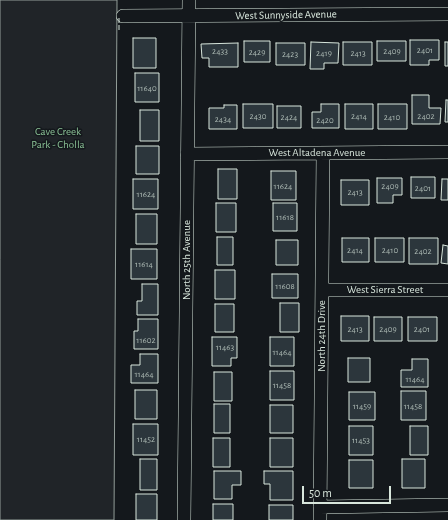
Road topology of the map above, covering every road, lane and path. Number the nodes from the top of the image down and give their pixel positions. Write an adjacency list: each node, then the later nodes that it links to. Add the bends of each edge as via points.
1 (189, 0): 4 (street, North 25th Avenue)
2 (448, 14): 4 (street, West Sunnyside Avenue)
3 (123, 16): 4 (street, West Sunnyside Avenue)
4 (189, 16): 7 (street, North 25th Avenue)
5 (448, 152): 6 (street, West Altadena Avenue)
6 (323, 153): 7 (street, West Altadena Avenue); 8 (street, North 24th Drive)
7 (187, 154): 12 (street, North 25th Avenue)
8 (322, 290): 9 (street, West Sierra Street); 11 (street, North 24th Drive)
9 (448, 290)
10 (448, 505): 11 (street)
11 (320, 514)
12 (184, 520)

